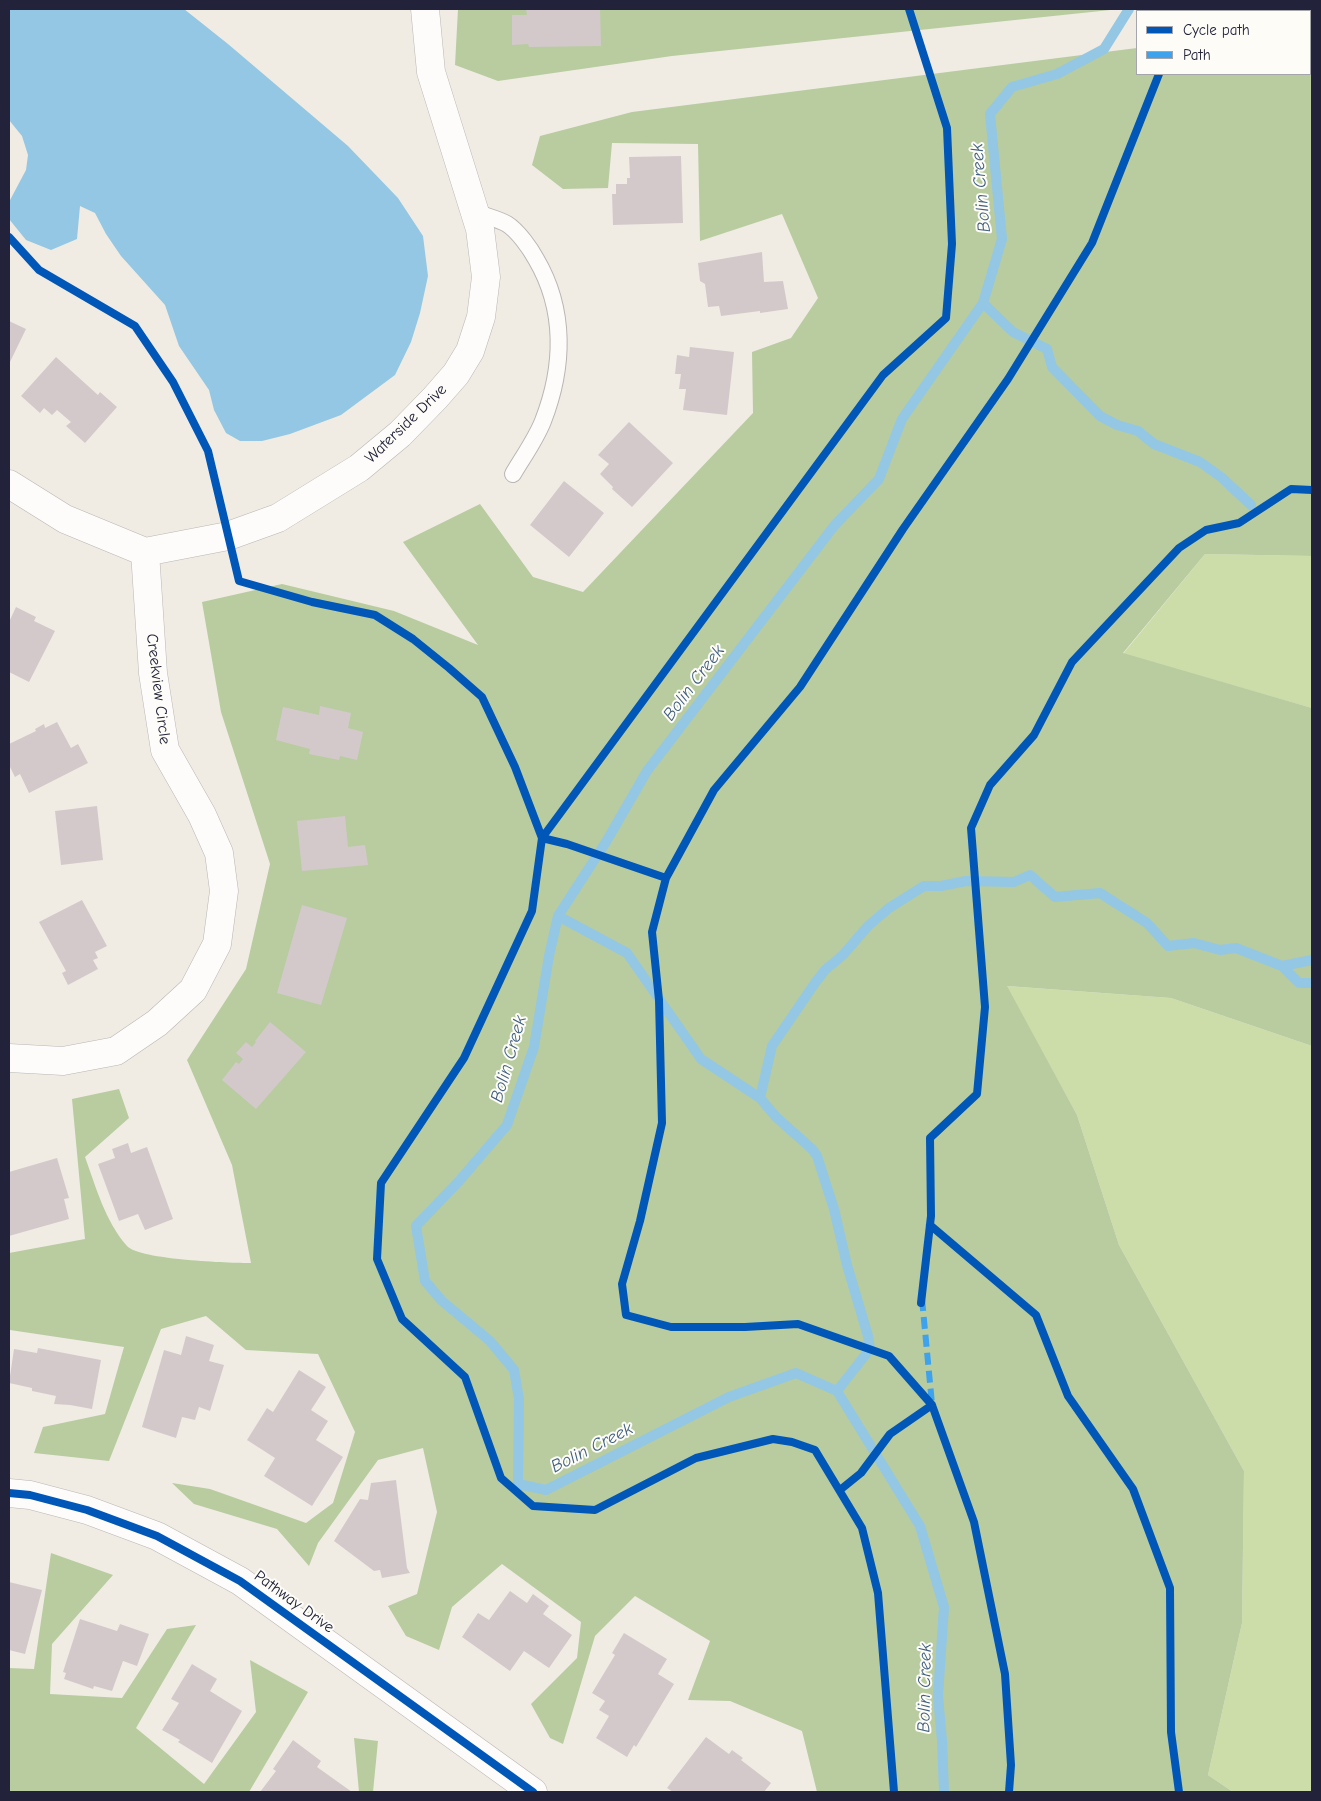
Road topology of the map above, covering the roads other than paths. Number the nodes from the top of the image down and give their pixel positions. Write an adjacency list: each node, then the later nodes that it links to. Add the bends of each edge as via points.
1 (424, 9): 2 (street, Waterside Drive, via 431,72)
2 (475, 212): 3 (lane, via 507,225 529,247 547,277 555,308 560,344 555,385 543,422); 5 (street, Waterside Drive, via 486,277 481,317 470,351 456,374 435,398 400,434 359,468 278,518 228,536)
3 (513, 474)
4 (9, 484): 5 (street, via 65,519)
5 (145, 552): 6 (street, Creekview Circle, via 153,673 164,750 202,814 219,853 224,891 217,944 192,990 157,1022 116,1051 63,1062)
6 (9, 1058)
7 (9, 1493): 8 (street, Pathway Drive, via 87,1510 157,1536 240,1581)
8 (534, 1792)

